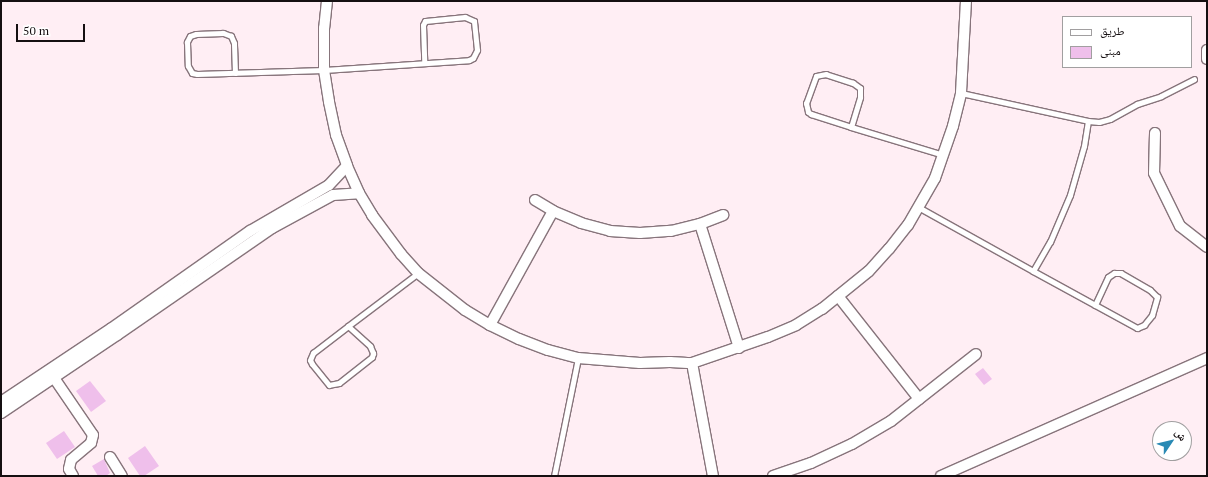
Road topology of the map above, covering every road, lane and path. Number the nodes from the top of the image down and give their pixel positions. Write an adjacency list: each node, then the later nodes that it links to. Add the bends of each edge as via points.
1 (327, 1): 6 (street)
2 (966, 1): 9 (street)
3 (1207, 50): 4 (street)
4 (1207, 59)
5 (424, 62): 5 (lane, via 473,58 477,50 474,21 465,17 425,20 422,25); 6 (lane)
6 (324, 70): 7 (lane); 14 (street, via 332,115)
7 (235, 73): 7 (lane, via 234,43 231,36 223,33 196,34 188,39 188,66 192,73)
8 (1194, 79): 10 (lane, via 1110,119)
9 (961, 93): 10 (lane); 13 (street)
10 (1088, 121): 23 (lane, via 1084,146 1070,195 1050,242)
11 (851, 127): 11 (lane, via 808,112 806,103 816,76 826,74 854,83 860,88 860,97); 13 (lane)
12 (1155, 133): 22 (street, via 1154,173 1180,226)
13 (944, 155): 18 (street, via 935,178)
14 (347, 166): 15 (street); 17 (street, via 329,185)
15 (359, 193): 17 (street, via 333,195); 24 (street, via 386,235)
16 (535, 200): 19 (street)
17 (305, 204): 34 (street)
18 (918, 206): 23 (lane); 25 (street, via 908,225 889,249 869,271)
19 (553, 211): 21 (street, via 581,223 610,231 671,231); 27 (street)
20 (723, 215): 21 (street)
21 (700, 224): 29 (street)
22 (1207, 247)
23 (1033, 271): 26 (lane)
24 (418, 273): 27 (street, via 465,310); 28 (lane)
25 (838, 296): 29 (street, via 796,325); 35 (street)
26 (1095, 305): 26 (lane, via 1136,328 1144,325 1152,316 1157,297 1121,273 1114,273 1108,277)
27 (490, 325): 31 (street, via 548,350)
28 (348, 326): 28 (lane, via 311,356 312,364 329,385 338,383 372,357 370,346)
29 (739, 348): 33 (street)
30 (976, 354): 35 (street)
31 (578, 358): 33 (street, via 640,363); 41 (lane)
32 (1207, 358): 44 (street)
33 (692, 363): 42 (street)
34 (51, 374): 36 (street); 37 (street); 39 (street, via 93,435 91,443 71,460 69,469)
35 (919, 399): 43 (street, via 892,421 852,444)
36 (1, 402)
37 (1, 413)
38 (110, 457): 40 (street)
39 (73, 476)
40 (122, 476)
41 (554, 476)
42 (713, 476)
43 (773, 476)
44 (941, 476)

